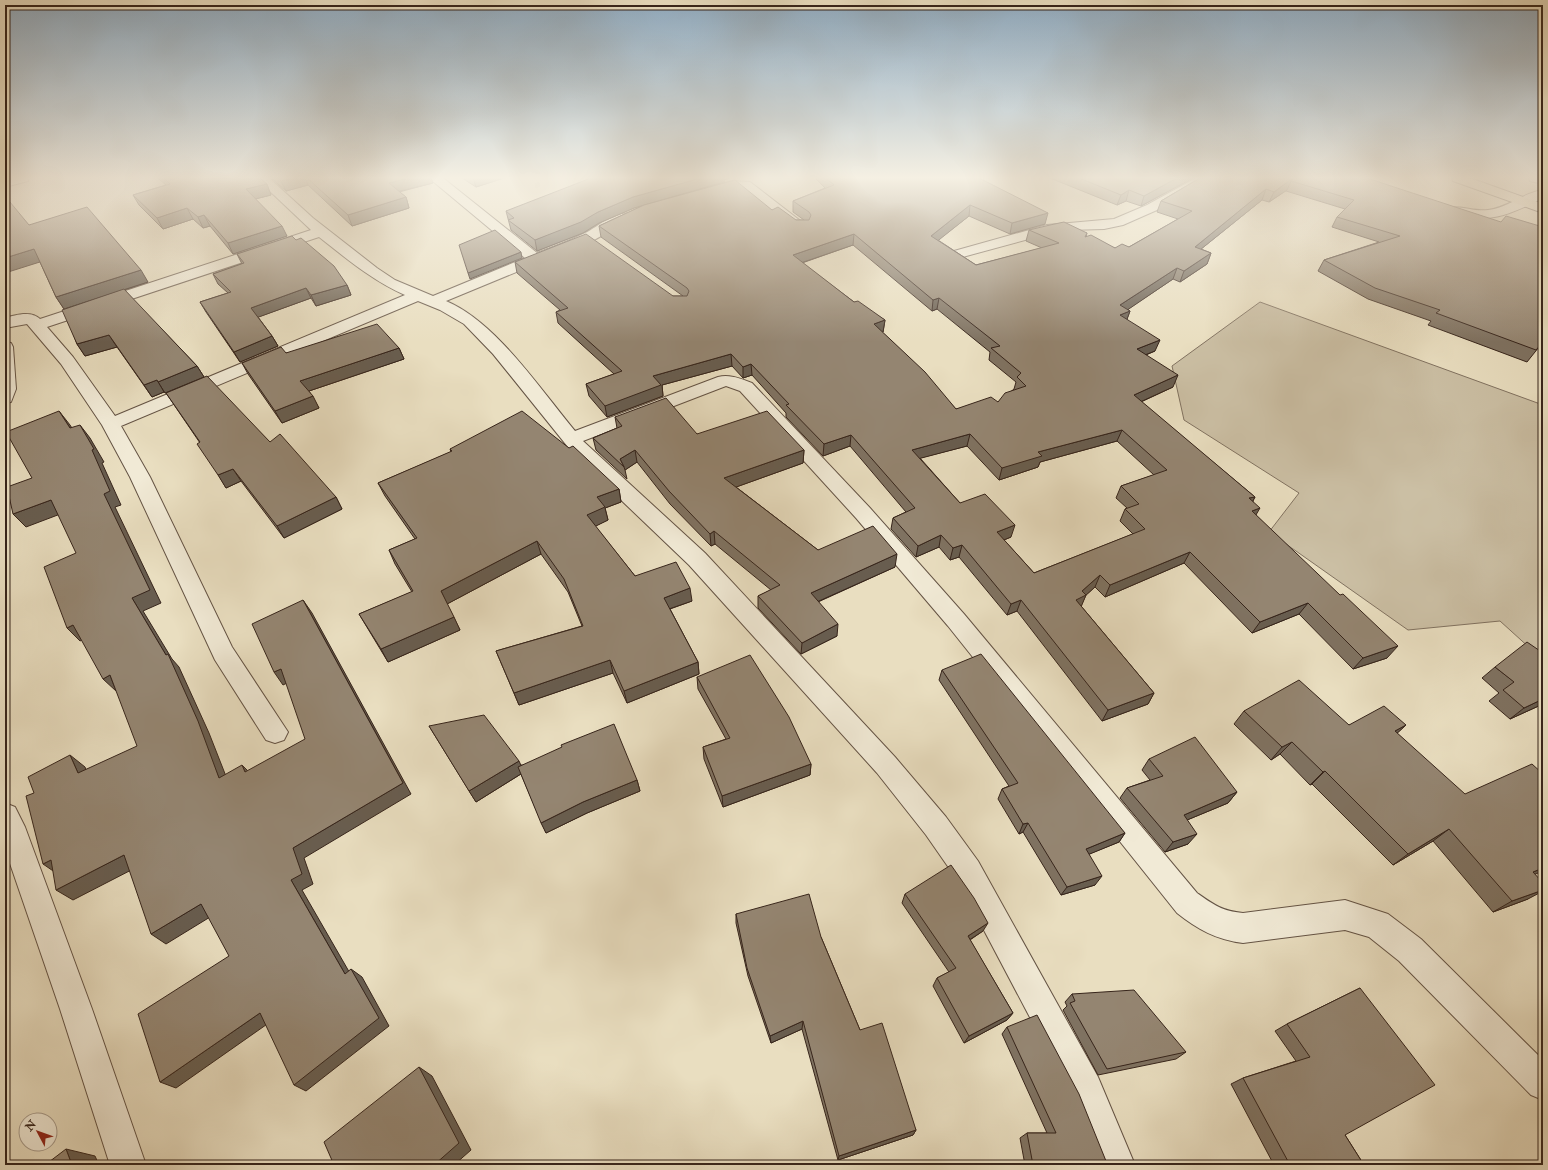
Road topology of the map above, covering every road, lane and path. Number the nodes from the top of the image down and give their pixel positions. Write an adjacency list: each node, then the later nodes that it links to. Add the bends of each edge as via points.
1 (318, 233): 12 (street)
2 (325, 233): 10 (street, via 340,247 390,283)
3 (503, 233): 9 (street)
4 (595, 233): 6 (street)
5 (1039, 233): 8 (street)
6 (589, 237): 7 (street); 9 (street)
7 (601, 246)
8 (959, 254)
9 (534, 258): 10 (street)
10 (426, 298): 15 (street); 16 (street, via 461,314 483,334)
11 (5, 323): 12 (street, via 27,318)
12 (37, 325): 15 (street, via 67,361)
13 (5, 347): 14 (street)
14 (5, 398)
15 (111, 424): 17 (street, via 140,477 223,654)
16 (570, 439): 19 (street, via 724,381 746,387 863,513 956,620 1187,903 1212,922 1228,927 1243,928 1345,915 1377,925 1410,950); 21 (street, via 697,559 886,765 936,826 968,871 1086,1089)
17 (276, 732)
18 (5, 816): 20 (street, via 76,1009)
19 (1543, 1083)
20 (128, 1165)
21 (1117, 1165)

